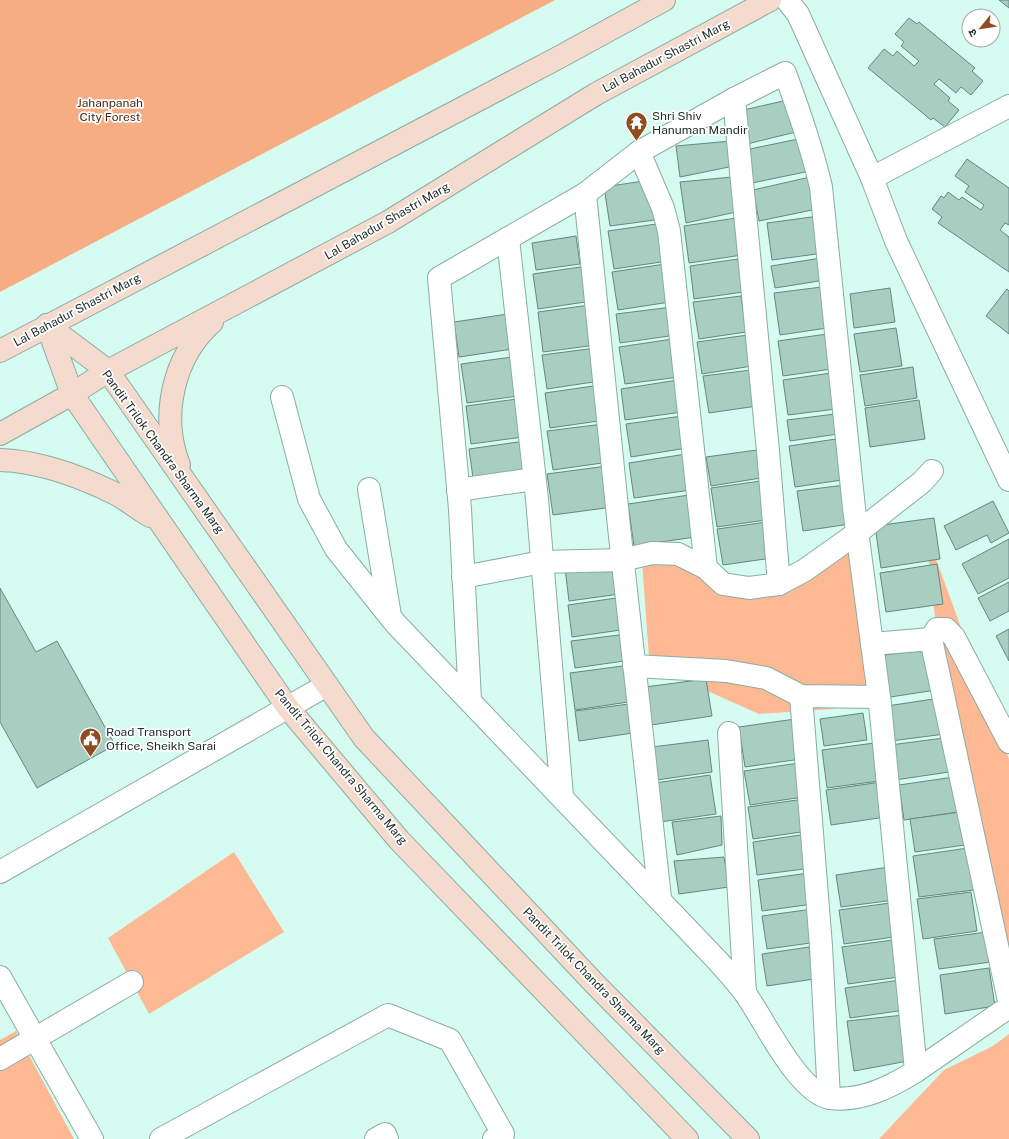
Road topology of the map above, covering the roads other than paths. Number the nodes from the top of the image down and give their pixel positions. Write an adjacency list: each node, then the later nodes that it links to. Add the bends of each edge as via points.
1 (664, 0): 11 (main road, Lal Bahadur Shastri Marg)
2 (770, 0): 10 (main road, Lal Bahadur Shastri Marg, via 596,94 388,222)
3 (787, 0): 7 (street, via 798,14)
4 (734, 99): 6 (street); 25 (street, via 785,73 814,158 821,187); 30 (street, via 768,443)
5 (1009, 106): 7 (street)
6 (638, 152): 8 (street); 28 (street, via 663,208 669,231)
7 (872, 178): 20 (street, via 900,251)
8 (585, 194): 9 (street); 26 (street)
9 (508, 239): 19 (street); 22 (street, via 439,278)
10 (250, 297): 13 (main road, Lal Bahadur Shastri Marg); 23 (main road, via 218,317 203,330 192,345 176,380 171,399 171,437 175,456)
11 (48, 325): 12 (main road, Lal Bahadur Shastri Marg); 13 (main road, Pandit Trilok Chandra Sharma Marg); 14 (main road, Pandit Trilok Chandra Sharma Marg)
12 (0, 351)
13 (108, 371): 14 (main road, Lal Bahadur Shastri Marg); 23 (main road, Pandit Trilok Chandra Sharma Marg)
14 (72, 394): 16 (main road, Lal Bahadur Shastri Marg); 24 (main road, Pandit Trilok Chandra Sharma Marg)
15 (282, 397): 31 (street, via 309,499 336,549)
16 (0, 434)
17 (0, 460): 24 (main road, via 11,460 64,472 115,493)
18 (932, 471): 25 (street, via 922,482)
19 (534, 479): 22 (street); 27 (street)
20 (1009, 480)
21 (369, 489): 31 (street)
22 (458, 490): 29 (street)
23 (192, 491): 35 (main road, Pandit Trilok Chandra Sharma Marg)
24 (161, 524): 39 (main road, Pandit Trilok Chandra Sharma Marg)
25 (857, 533): 30 (street, via 805,570); 33 (street)
26 (622, 560): 27 (street); 28 (street, via 652,553 678,554); 34 (street)
27 (542, 562): 29 (street); 42 (street)
28 (706, 568): 30 (street, via 723,584 749,588)
29 (463, 577): 38 (street)
30 (779, 584)
31 (390, 617): 38 (street)
32 (931, 639): 33 (street); 41 (street, via 937,629 946,629 954,637); 48 (street)
33 (872, 644): 37 (street)
34 (634, 666): 36 (street, via 726,671 766,678); 44 (street)
35 (327, 685): 39 (street); 60 (main road, Pandit Trilok Chandra Sharma Marg, via 364,738 594,983)
36 (801, 696): 37 (street); 53 (street, via 821,946)
37 (879, 697): 52 (street)
38 (470, 700): 42 (street)
39 (288, 708): 43 (street); 59 (main road, Pandit Trilok Chandra Sharma Marg, via 399,840)
40 (729, 733): 47 (street)
41 (1009, 742)
42 (562, 796): 44 (street)
43 (0, 872)
44 (660, 898): 47 (street)
45 (0, 978): 50 (street)
46 (132, 982): 50 (street)
47 (745, 993): 53 (street, via 779,1048 800,1076 815,1090)
48 (1009, 1001)
49 (1009, 1007): 52 (street)
50 (35, 1039): 51 (street); 55 (street)
51 (0, 1059)
52 (916, 1071): 53 (street, via 894,1085 861,1096)
53 (829, 1098)
54 (501, 1137): 56 (street, via 450,1040 388,1015)
55 (92, 1139)
56 (161, 1139)
57 (376, 1139): 58 (street, via 385,1134)
58 (387, 1139)
59 (687, 1139)
60 (748, 1139)

